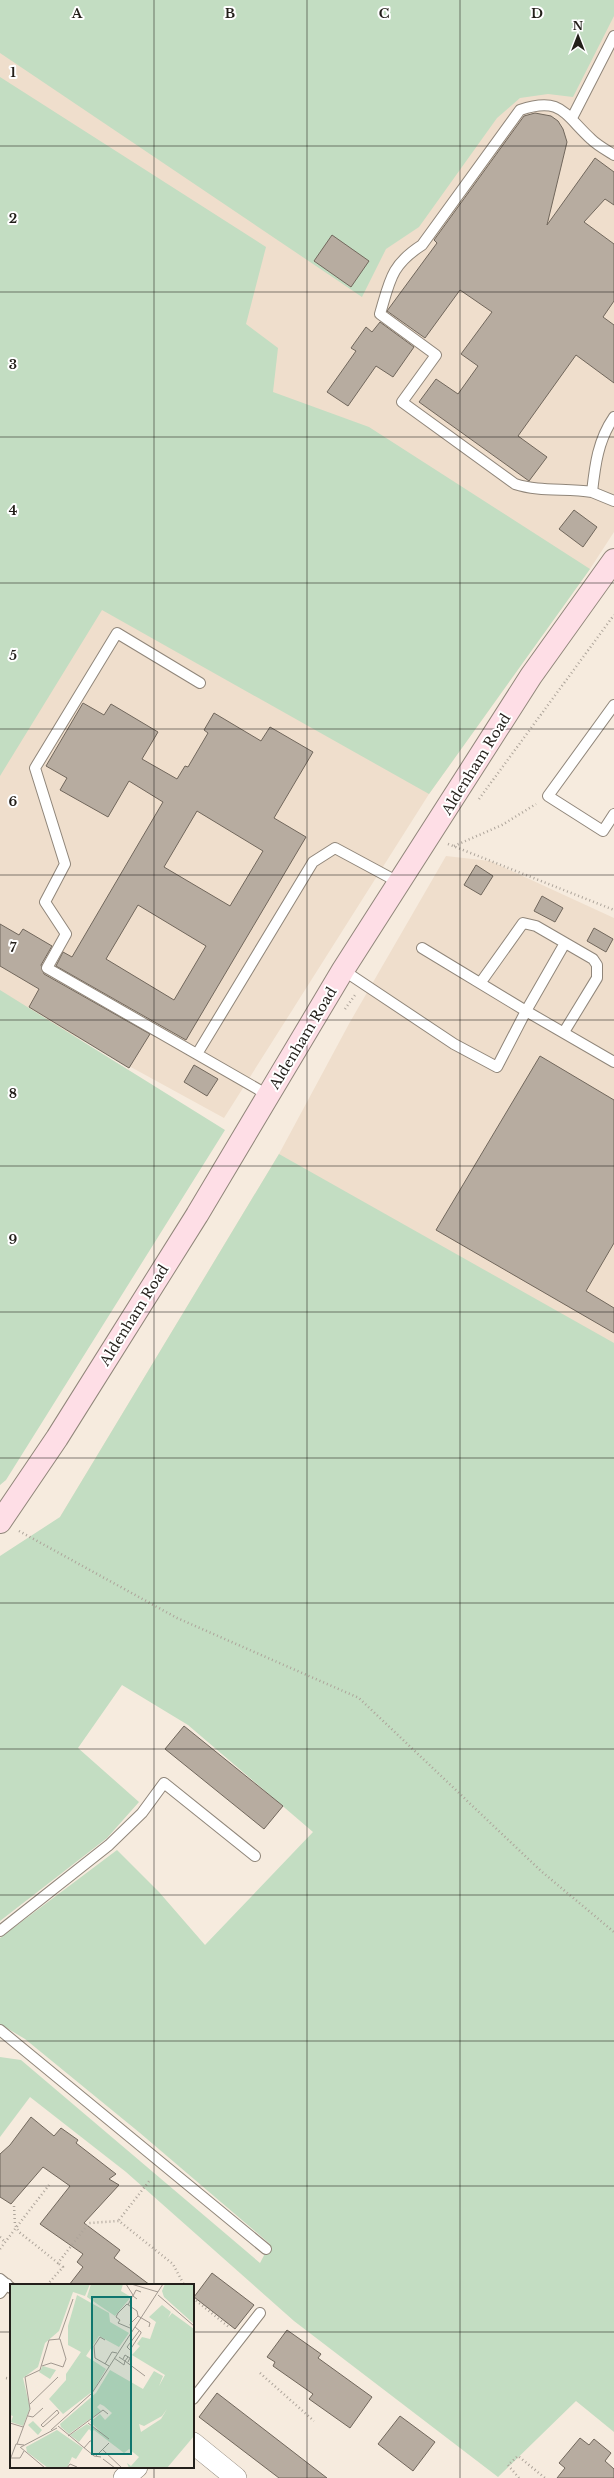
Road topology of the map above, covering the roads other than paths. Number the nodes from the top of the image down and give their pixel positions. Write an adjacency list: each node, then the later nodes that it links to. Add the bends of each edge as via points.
1 (614, 36): 2 (lane)
2 (572, 118): 3 (lane, via 591,139); 5 (lane, via 551,105 538,104 520,110 422,245 405,256 391,276 380,314 436,355 402,402 515,484 530,489 570,488)
3 (614, 155)
4 (614, 417): 5 (lane, via 604,432 595,461)
5 (592, 492): 6 (lane)
6 (614, 501)
7 (614, 560): 11 (main road, Aldenham Road, via 531,676)
8 (200, 683): 18 (lane, via 117,633 35,768 65,864 46,902 66,934 47,968)
9 (614, 706): 10 (lane, via 548,796 603,832)
10 (614, 814)
11 (400, 883): 14 (main road, Aldenham Road); 18 (lane, via 335,848 312,862)
12 (565, 943): 15 (lane, via 536,926 523,923); 16 (lane); 17 (lane, via 593,959 598,971 597,978)
13 (422, 948): 15 (lane)
14 (343, 970): 16 (lane, via 454,1044 497,1067); 20 (main road, Aldenham Road)
15 (481, 982): 16 (lane)
16 (526, 1011): 17 (lane)
17 (564, 1032): 19 (lane)
18 (197, 1054): 20 (lane)
19 (614, 1062)
20 (268, 1095): 21 (main road, Aldenham Road, via 197,1215 57,1438)
21 (0, 1522)
22 (255, 1856): 23 (lane, via 164,1783 142,1813 109,1845)
23 (0, 1931)
24 (0, 2030): 25 (lane)
25 (266, 2249)
26 (6, 2284): 27 (lane)
27 (0, 2293)
28 (260, 2313): 29 (lane)
29 (194, 2398)
30 (194, 2444): 33 (street)
31 (136, 2468): 32 (street)
32 (124, 2478)
33 (236, 2478)

